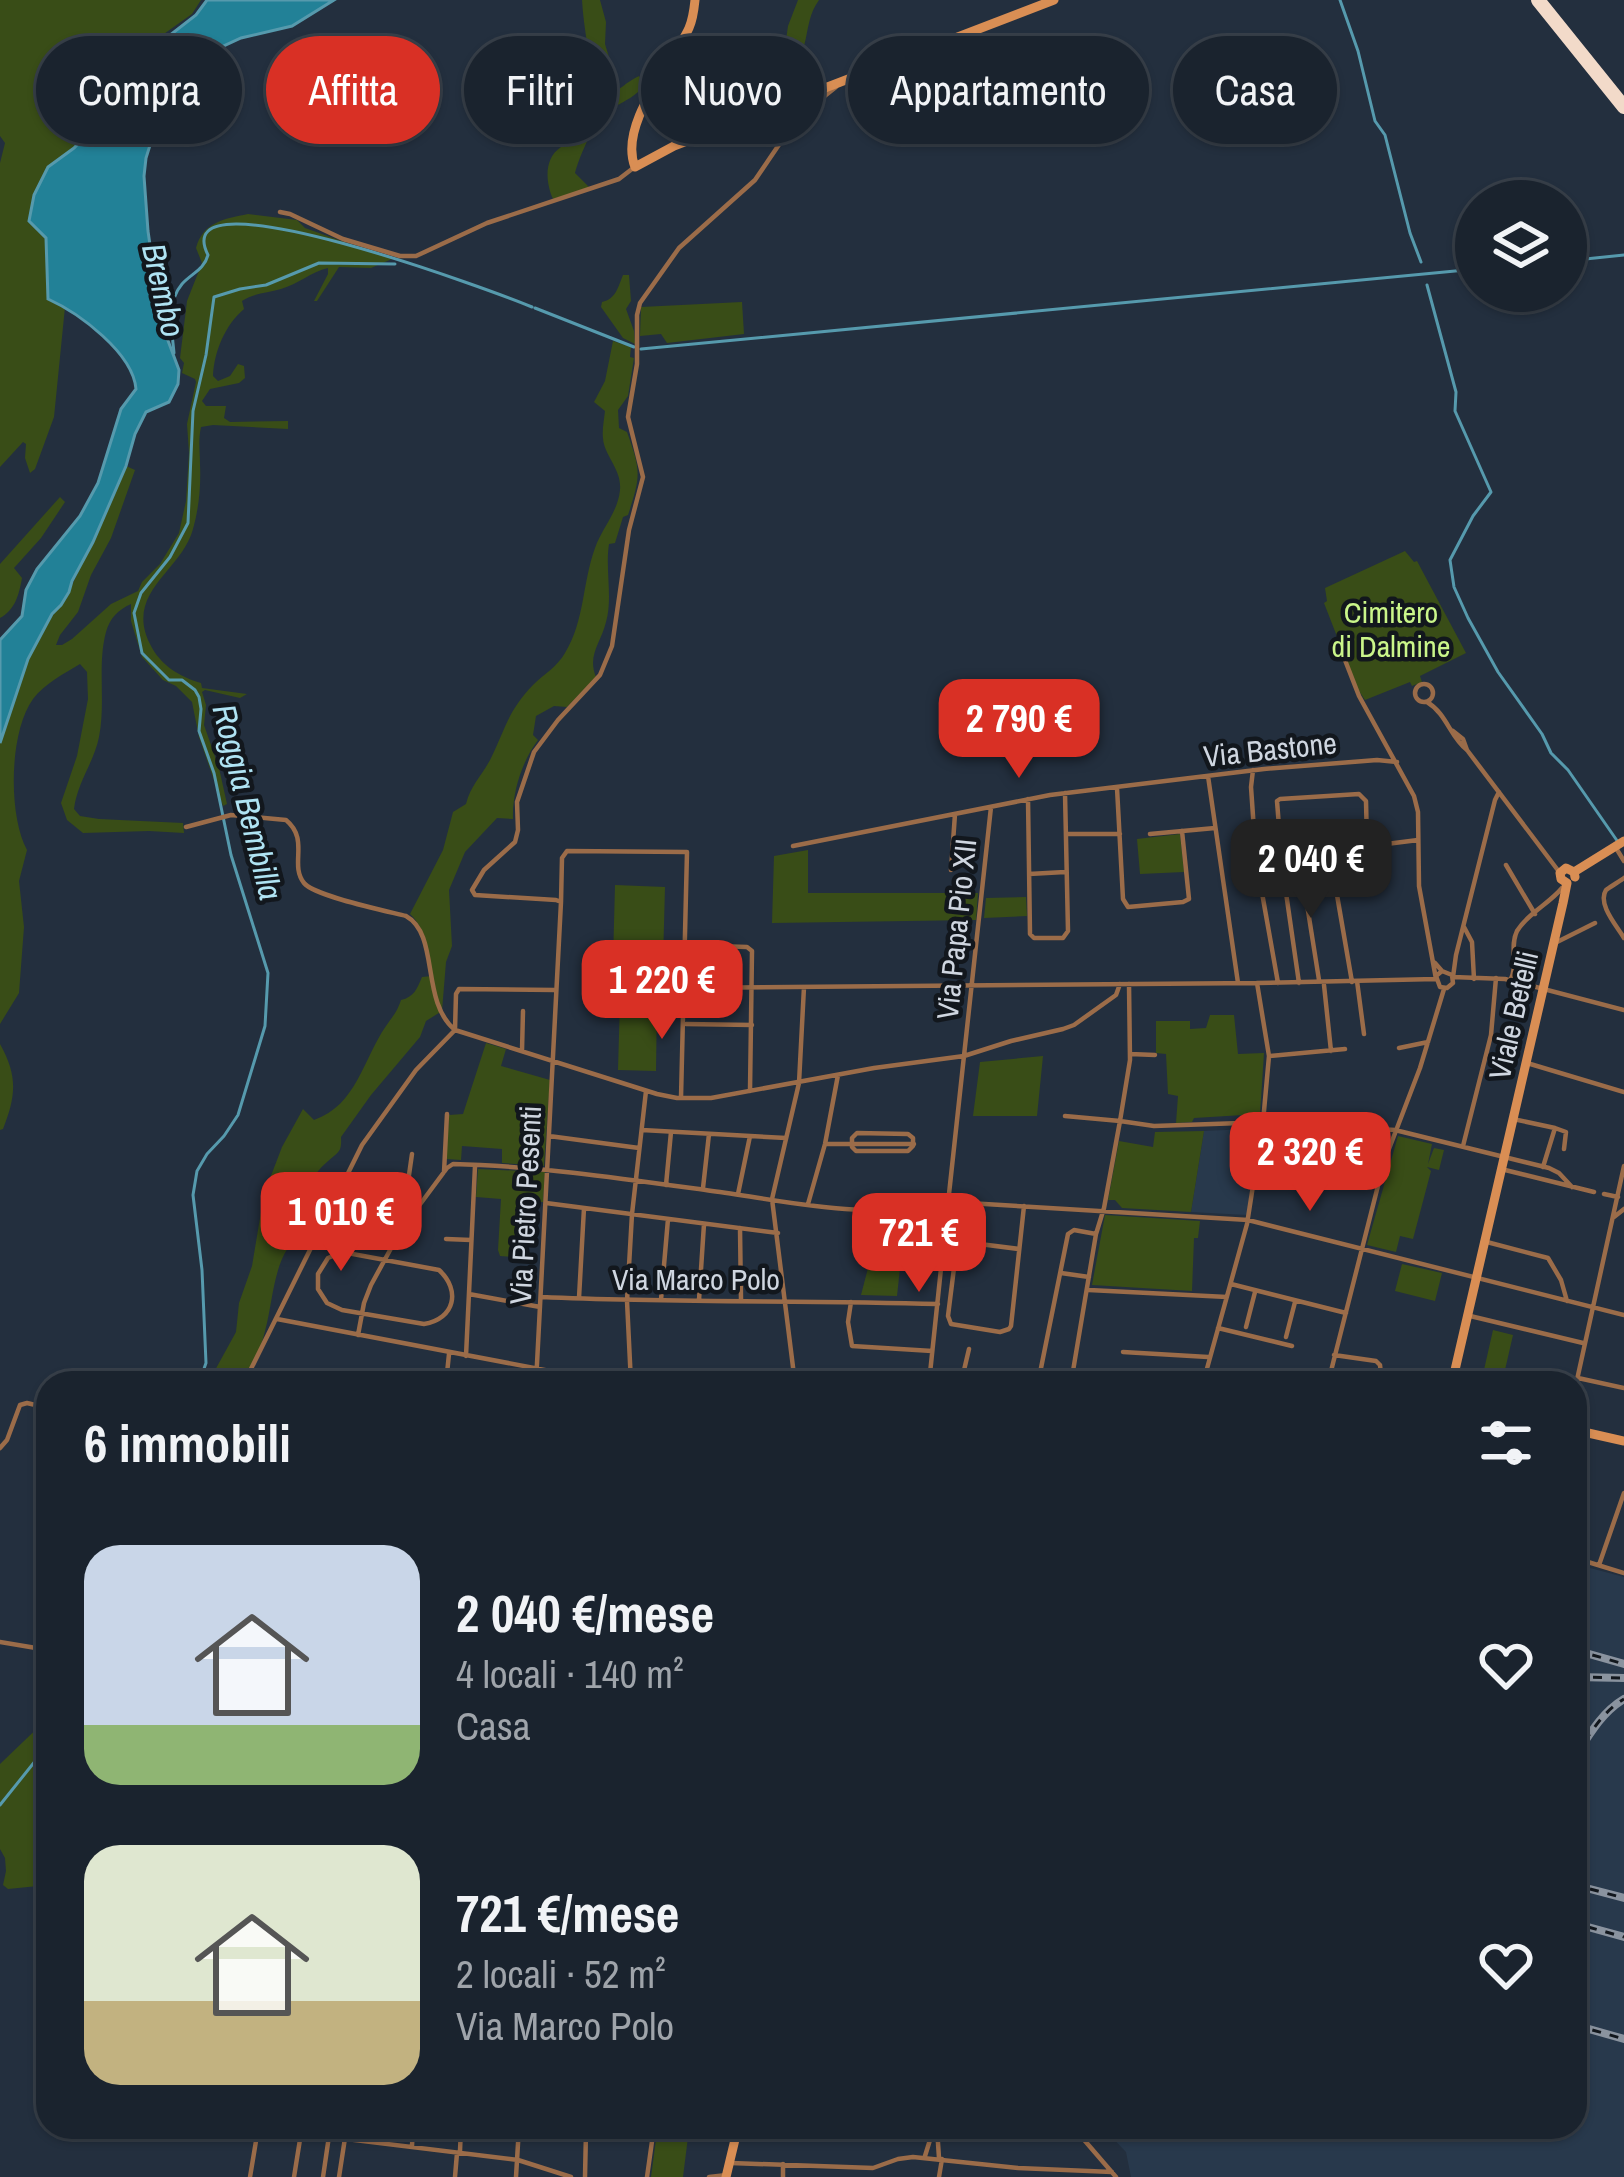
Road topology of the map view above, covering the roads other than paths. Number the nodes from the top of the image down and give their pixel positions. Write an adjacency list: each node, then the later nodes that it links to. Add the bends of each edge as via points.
1 (695, 0): 7 (street, via 687,32 644,105)
2 (1054, 0): 4 (street)
3 (1542, 0): 5 (highway); 6 (highway)
4 (838, 85): 7 (street); 45 (street, via 796,118 758,176 683,244 637,313 628,414 643,477 611,651 598,678 534,752 517,802 515,842 472,890)
5 (1624, 95)
6 (1624, 107)
7 (635, 167): 8 (street, via 419,255 356,243)
8 (280, 212)
9 (1343, 655): 13 (street)
10 (1434, 695): 11 (street); 11 (street, via 1426,686 1414,689); 12 (street)
11 (1427, 702): 12 (street)
12 (1439, 711): 17 (street)
13 (1397, 762): 14 (street, Via Bastone); 28 (street, via 1414,796)
14 (1253, 770): 15 (street, Via Bastone); 37 (street)
15 (1208, 776): 16 (street, Via Bastone); 23 (street)
16 (1116, 787): 18 (street, Via Bastone); 26 (street)
17 (1499, 792): 43 (street); 48 (street)
18 (1065, 794): 19 (street, Via Bastone); 25 (street)
19 (1028, 799): 20 (street, Via Bastone); 41 (street)
20 (991, 807): 21 (street, Via Bastone); 67 (street, Via Papa Pio XII)
21 (956, 814): 30 (street, Via Bastone); 38 (street)
22 (186, 827): 77 (street, via 229,815 287,820 298,836 304,884 417,923 437,1006)
23 (1215, 828): 24 (street); 62 (street)
24 (1182, 831): 26 (street, via 1189,899 1133,908 1123,900); 27 (street)
25 (1066, 834): 26 (street); 39 (street)
26 (1120, 834)
27 (1150, 834)
28 (1418, 840): 31 (street); 52 (street)
29 (1620, 844): 34 (street); 43 (street, Viale Betelli, via 1574,872 1574,880)
30 (793, 846)
31 (1367, 848): 32 (street); 35 (street, via 1362,795 1280,799); 44 (street, via 1368,888)
32 (1347, 849)
33 (1330, 854): 44 (street)
34 (1624, 860)
35 (1282, 865): 37 (street); 60 (street)
36 (1506, 866): 46 (street)
37 (1257, 867): 64 (street)
38 (951, 870)
39 (1066, 872): 41 (street); 41 (street, via 1062,938 1030,934)
40 (1302, 873): 61 (street)
41 (1029, 874)
42 (1624, 878): 49 (street, via 1603,896)
43 (1564, 879): 46 (street); 50 (street, Viale Betelli)
44 (1337, 895): 59 (street)
45 (560, 902): 51 (street, Via Pietro Pesenti, via 567,851 687,851); 71 (street, Via Pietro Pesenti)
46 (1535, 914): 58 (street, via 1515,935)
47 (1594, 922): 50 (street)
48 (1463, 927): 53 (street); 57 (street, via 1472,938)
49 (1624, 938)
50 (1553, 944): 72 (street, Viale Betelli)
51 (685, 945): 68 (street, via 750,948); 70 (street)
52 (1430, 954): 54 (street); 66 (street)
53 (1456, 955): 54 (street); 55 (street)
54 (1443, 971): 55 (street); 66 (street)
55 (1453, 977): 57 (street); 66 (street, via 1451,985)
56 (1496, 978): 57 (street); 58 (street); 111 (street, via 1491,1035)
57 (1474, 979)
58 (1510, 980): 72 (street)
59 (1355, 981): 61 (street); 66 (street); 78 (street)
60 (1299, 982): 61 (street); 64 (street)
61 (1322, 982): 83 (street)
62 (1238, 983): 63 (street); 65 (street)
63 (1257, 983): 64 (street); 87 (street)
64 (1277, 983)
65 (1124, 984): 67 (street); 84 (street); 86 (street, via 1072,1026)
66 (1439, 984): 79 (street)
67 (972, 986): 69 (street); 86 (street, Via Papa Pio XII)
68 (753, 987): 69 (street); 70 (street); 76 (street)
69 (804, 987): 91 (street)
70 (684, 988): 75 (street)
71 (557, 990): 77 (street, via 459,989); 88 (street, Via Pietro Pesenti)
72 (1543, 990): 73 (street); 89 (street, Viale Betelli)
73 (1624, 1010)
74 (523, 1011): 82 (street)
75 (683, 1024): 76 (street); 95 (street)
76 (752, 1025): 93 (street)
77 (455, 1030): 82 (street); 179 (street, via 363,1143)
78 (1364, 1034)
79 (1428, 1042): 80 (street); 103 (street)
80 (1400, 1048)
81 (1345, 1049): 83 (street)
82 (522, 1051): 88 (street)
83 (1331, 1051): 87 (street)
84 (1130, 1054): 85 (street); 99 (street)
85 (1155, 1055)
86 (964, 1056): 90 (street); 134 (street, Via Papa Pio XII)
87 (1269, 1056): 100 (street)
88 (554, 1060): 92 (street); 106 (street, Via Pietro Pesenti)
89 (1527, 1063): 94 (street); 98 (street, Viale Betelli)
90 (838, 1075): 91 (street); 109 (street)
91 (799, 1082): 93 (street); 108 (street)
92 (646, 1091): 95 (street); 102 (street)
93 (750, 1092): 95 (street)
94 (1624, 1092)
95 (681, 1098)
96 (447, 1114): 121 (street)
97 (1065, 1116): 99 (street)
98 (1514, 1119): 101 (street); 115 (street, Viale Betelli)
99 (1120, 1120): 100 (street); 139 (street)
100 (1264, 1122): 103 (street); 143 (street)
101 (1555, 1128): 113 (street, via 1566,1132); 117 (street)
102 (642, 1130): 104 (street); 112 (street)
103 (1395, 1130): 111 (street); 151 (street)
104 (671, 1132): 105 (street); 123 (street)
105 (709, 1134): 107 (street); 125 (street)
106 (550, 1136): 112 (street); 120 (street, Via Pietro Pesenti)
107 (750, 1136): 108 (street); 127 (street)
108 (786, 1138): 130 (street)
109 (824, 1144): 110 (street); 132 (street)
110 (914, 1144)
111 (1462, 1146): 115 (street)
112 (640, 1148): 122 (street)
113 (1564, 1149)
114 (412, 1154): 135 (street, via 406,1198)
115 (1504, 1156): 117 (street); 119 (street, Viale Betelli)
116 (475, 1166): 120 (street); 121 (street, via 453,1164); 149 (street)
117 (1543, 1166): 124 (street)
118 (1624, 1166): 129 (street)
119 (1501, 1169): 124 (street); 150 (street, Viale Betelli)
120 (548, 1171): 122 (street); 131 (street, Via Pietro Pesenti)
121 (444, 1172): 135 (street)
122 (636, 1181): 123 (street); 140 (street)
123 (666, 1185): 125 (street)
124 (1572, 1187): 126 (street)
125 (703, 1190): 127 (street)
126 (1594, 1192)
127 (738, 1194): 130 (street)
128 (1604, 1194): 129 (street)
129 (1620, 1197): 141 (street)
130 (772, 1199): 132 (street); 146 (street)
131 (546, 1203): 137 (street); 161 (street, Via Pietro Pesenti)
132 (808, 1204): 133 (street, via 862,1211)
133 (925, 1204): 134 (street); 134 (street)
134 (950, 1204): 136 (street); 172 (street, Via Papa Pio XII)
135 (419, 1206): 153 (street)
136 (1024, 1206): 139 (street); 152 (street)
137 (584, 1208): 140 (street); 163 (street)
138 (1624, 1209): 141 (street)
139 (1103, 1211): 143 (street); 147 (street)
140 (632, 1214): 142 (street); 168 (street)
141 (1614, 1217): 174 (street)
142 (668, 1219): 144 (street); 165 (street)
143 (1248, 1220): 151 (street); 157 (street)
144 (704, 1224): 145 (street); 166 (street)
145 (740, 1228): 146 (street); 164 (street)
146 (778, 1233): 167 (street)
147 (1096, 1234): 154 (street, via 1070,1232); 155 (street)
148 (446, 1239): 149 (street)
149 (471, 1240): 160 (street)
150 (1484, 1241): 156 (street, Viale Betelli); 171 (street, via 1548,1258)
151 (1362, 1248): 156 (street); 176 (street)
152 (1019, 1249): 152 (street, via 957,1244 951,1324 1010,1329)
153 (386, 1258): 175 (street); 175 (street, via 340,1252 318,1273 327,1303); 175 (street, via 440,1271 452,1305 426,1324)
154 (1061, 1273): 155 (street); 201 (street)
155 (1089, 1277): 158 (street)
156 (1474, 1278): 171 (street); 177 (street, Viale Betelli)
157 (1231, 1284): 159 (street); 162 (street)
158 (1086, 1290): 162 (street); 202 (street)
159 (1255, 1290): 170 (street); 180 (street)
160 (469, 1294): 173 (street); 191 (street)
161 (541, 1297): 163 (street, Via Marco Polo); 173 (street, Via Pietro Pesenti)
162 (1227, 1297): 181 (street)
163 (580, 1299): 168 (street, Via Marco Polo)
164 (741, 1299): 166 (street, Via Marco Polo); 167 (street, Via Marco Polo)
165 (661, 1300): 166 (street, Via Marco Polo); 168 (street, Via Marco Polo)
166 (699, 1300)
167 (786, 1300): 169 (street, Via Marco Polo); 198 (street)
168 (626, 1301): 197 (street)
169 (851, 1301): 172 (street, Via Marco Polo); 187 (street, via 853,1347)
170 (1296, 1301): 176 (street); 183 (street)
171 (1568, 1301): 174 (street)
172 (938, 1304): 187 (street, Via Papa Pio XII)
173 (541, 1307): 193 (street, Via Pietro Pesenti)
174 (1594, 1307): 178 (street); 184 (street)
175 (362, 1313): 182 (street)
176 (1346, 1313): 190 (street)
177 (1466, 1315): 184 (street); 206 (street, Viale Betelli)
178 (1624, 1315)
179 (277, 1319): 182 (street); 194 (street)
180 (1246, 1327)
181 (1218, 1328): 185 (street); 192 (street)
182 (358, 1335): 189 (street)
183 (1286, 1337)
184 (1586, 1343): 207 (street)
185 (1292, 1346)
186 (969, 1349): 200 (street)
187 (933, 1351): 199 (street, Via Papa Pio XII)
188 (1124, 1352): 192 (street)
189 (449, 1354): 191 (street); 195 (street)
190 (1334, 1355): 204 (street); 205 (street, via 1376,1361)
191 (466, 1357): 193 (street)
192 (1210, 1357): 203 (street)
193 (538, 1369): 196 (street)
194 (250, 1371)
195 (447, 1371)
196 (549, 1371)
197 (630, 1371)
198 (794, 1371)
199 (930, 1371)
200 (964, 1371)
201 (1041, 1371)
202 (1073, 1371)
203 (1206, 1371)
204 (1331, 1371)
205 (1381, 1371)
206 (1455, 1371)
207 (1580, 1371)
208 (1587, 1380): 209 (street)
209 (1624, 1388)
210 (36, 1405): 213 (street, via 20,1405)
211 (1587, 1433): 212 (street)
212 (1624, 1441)
213 (0, 1448)
214 (1622, 1496): 216 (street)
215 (1587, 1561): 216 (street)
216 (1600, 1565): 217 (street)
217 (1624, 1574)
218 (0, 1642): 219 (street)
219 (36, 1648)
220 (257, 2139): 243 (street)
221 (300, 2139): 244 (street)
222 (329, 2139): 245 (street)
223 (345, 2139): 246 (street)
224 (353, 2139): 234 (street)
225 (412, 2139): 234 (street)
226 (460, 2139): 235 (street)
227 (519, 2139): 238 (street)
228 (586, 2139): 250 (street)
229 (652, 2139): 251 (street)
230 (732, 2139): 241 (street)
231 (933, 2139): 236 (street)
232 (934, 2139): 237 (street)
233 (1083, 2139): 242 (street)
234 (412, 2146): 235 (street)
235 (459, 2152): 238 (street); 247 (street)
236 (924, 2157): 237 (street); 240 (street)
237 (940, 2158): 242 (street); 255 (street)
238 (518, 2160): 248 (street); 249 (street)
239 (783, 2164): 240 (street); 241 (street); 253 (street)
240 (873, 2168): 254 (street)
241 (727, 2172): 252 (street)
242 (1114, 2175)
243 (250, 2177)
244 (294, 2177)
245 (323, 2177)
246 (339, 2177)
247 (454, 2177)
248 (516, 2177)
249 (571, 2177)
250 (586, 2177)
251 (647, 2177)
252 (709, 2177)
253 (783, 2177)
254 (873, 2177)
255 (938, 2177)

